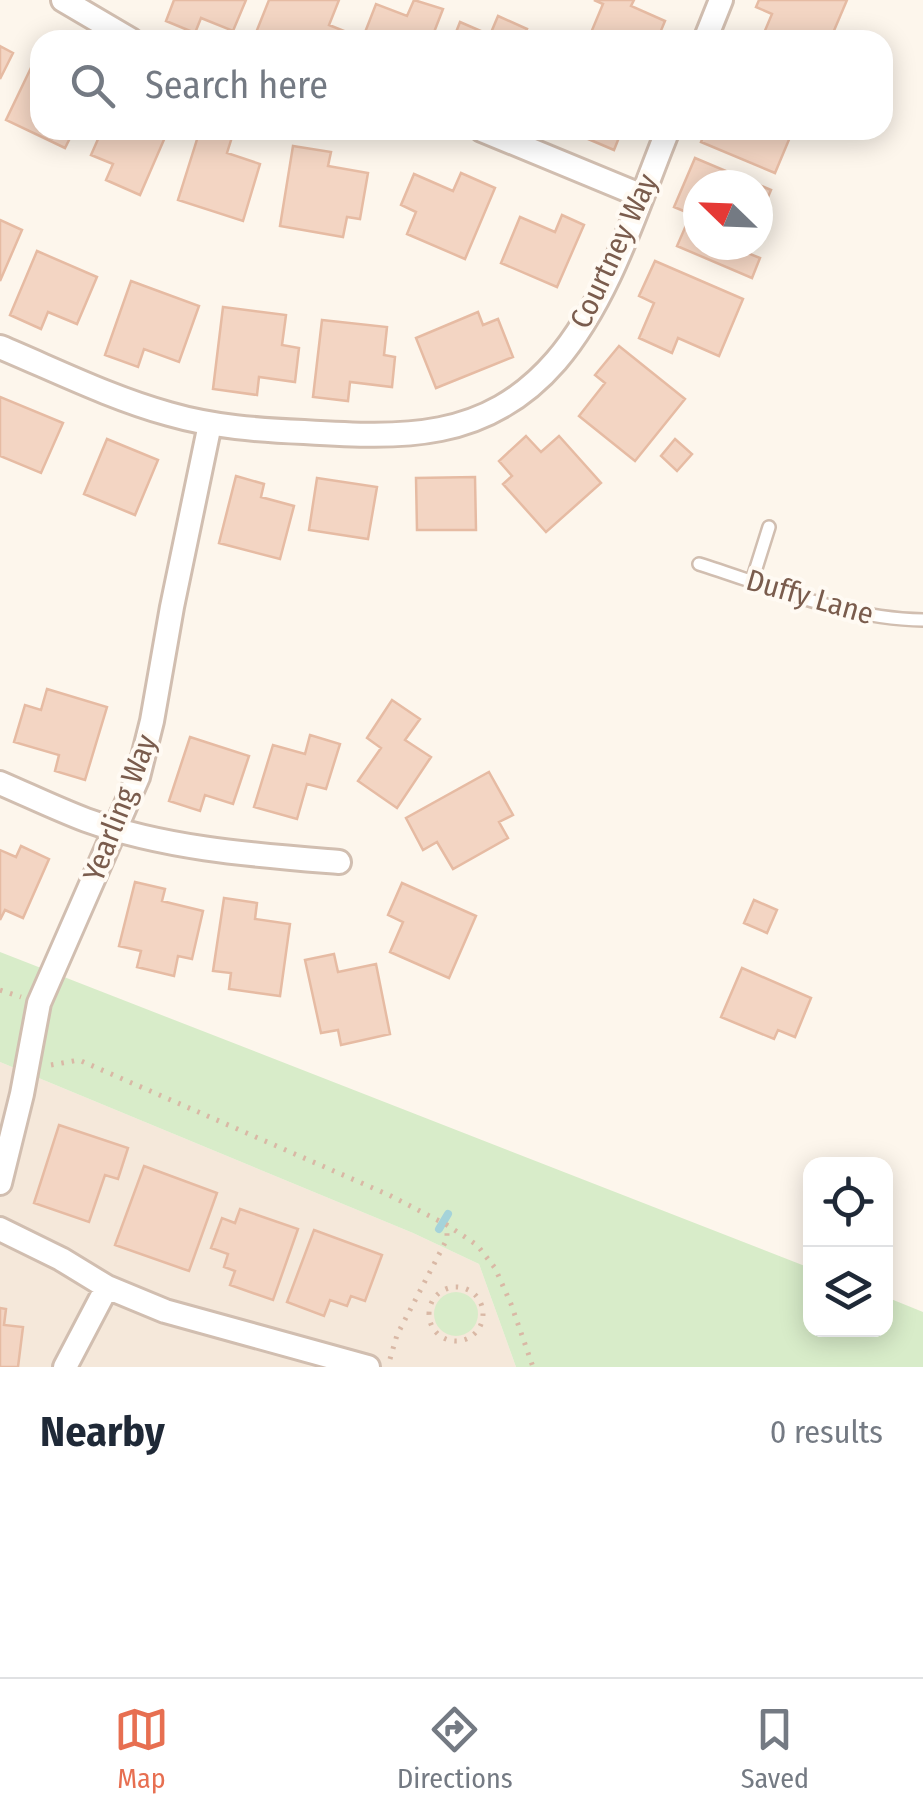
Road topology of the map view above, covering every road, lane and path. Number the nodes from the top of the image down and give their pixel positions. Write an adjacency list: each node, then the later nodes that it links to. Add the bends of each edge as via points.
1 (63, 0): 3 (street)
2 (721, 0): 4 (street)
3 (115, 30)
4 (709, 30)
5 (506, 140): 7 (street)
6 (664, 140): 7 (street, Courtney Way)
7 (642, 196): 9 (street, Courtney Way, via 578,333 553,364 493,410 424,434)
8 (0, 347): 9 (street, Courtney Way, via 122,398)
9 (210, 424): 15 (street, Yearling Way, via 152,721)
10 (769, 528): 12 (lane)
11 (699, 564): 12 (lane, Duffy Lane)
12 (752, 580): 13 (lane, Duffy Lane, via 887,620)
13 (923, 620)
14 (0, 782): 15 (street)
15 (116, 828): 16 (street, via 174,844); 17 (street, Yearling Way, via 39,1004)
16 (339, 862)
17 (27, 1062): 18 (street, Yearling Way); 19 (path, via 54,1066 78,1060)
18 (0, 1182)
19 (448, 1225): 22 (path); 27 (path, via 495,1268)
20 (0, 1229): 21 (street)
21 (107, 1287): 24 (street); 25 (street)
22 (420, 1295): 23 (path); 26 (path)
23 (432, 1300): 23 (path, via 446,1288 465,1288 480,1300 480,1327 468,1339 442,1338 431,1325)
24 (65, 1367)
25 (368, 1367)
26 (387, 1367)
27 (533, 1367)

